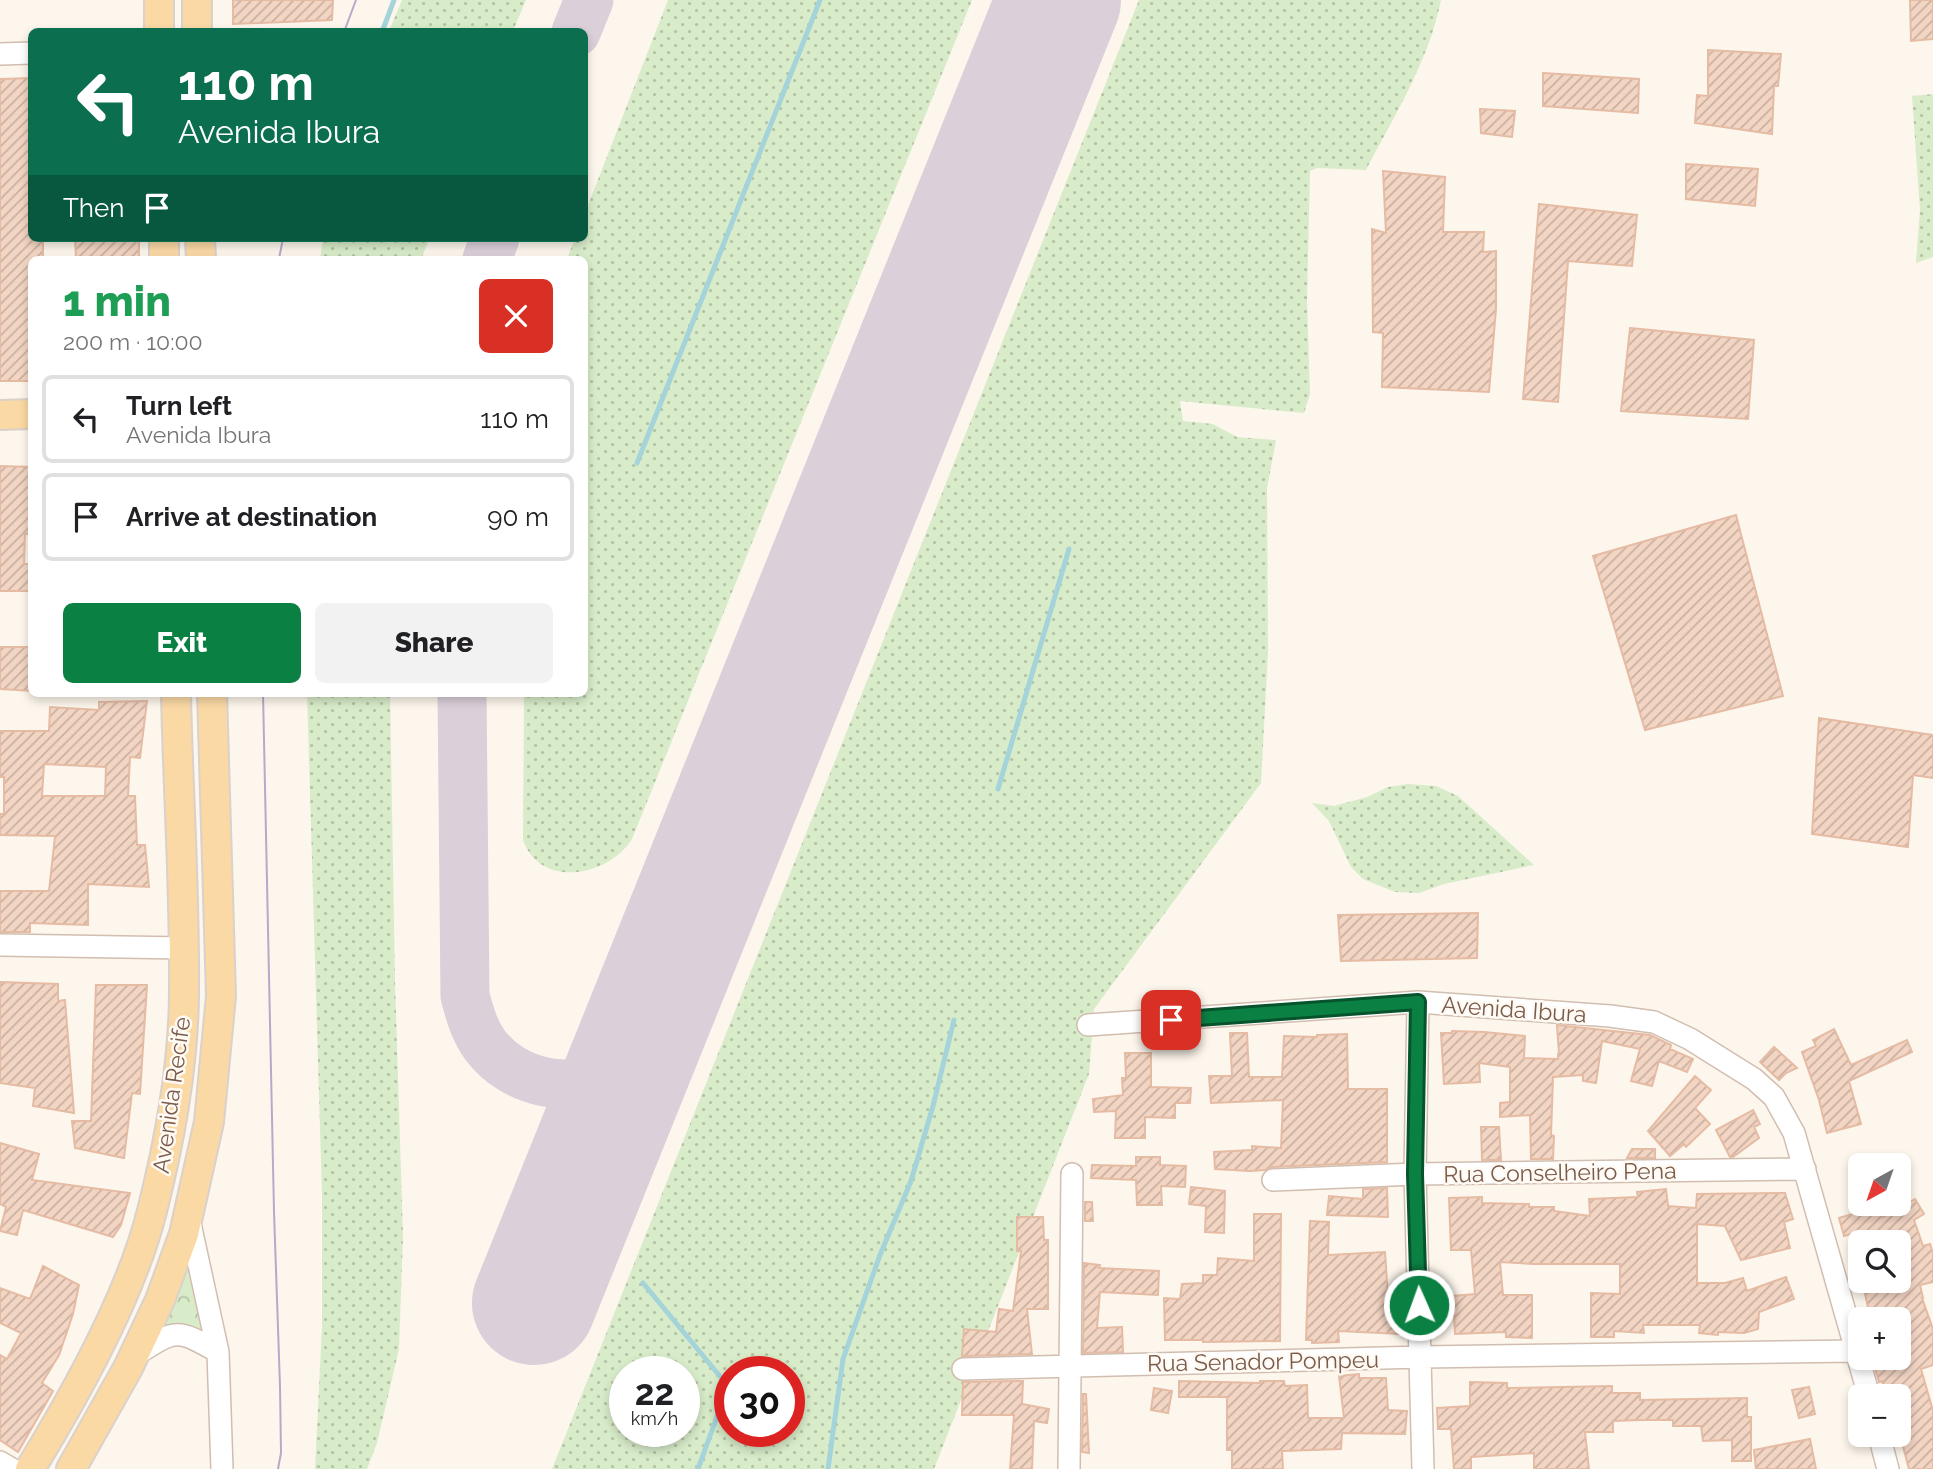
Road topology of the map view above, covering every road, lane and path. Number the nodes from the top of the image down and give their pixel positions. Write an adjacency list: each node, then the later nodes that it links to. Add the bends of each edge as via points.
1 (159, 0): 3 (main road)
2 (197, 0): 4 (main road)
3 (159, 28)
4 (197, 28)
5 (0, 54): 6 (street)
6 (28, 54)
7 (28, 414): 8 (main road)
8 (0, 415)
9 (176, 697): 12 (main road, Avenida Recife)
10 (212, 697): 19 (main road, Avenida Recife, via 221,996 208,1122)
11 (0, 944): 12 (street)
12 (183, 948): 30 (main road, Avenida Recife, via 180,1051 172,1119 152,1212 121,1297)
13 (1418, 1002): 14 (street, Avenida Ibura); 15 (street, Avenida Ibura, via 1654,1023 1722,1057 1774,1097 1794,1133); 17 (street)
14 (1088, 1026)
15 (1805, 1169): 17 (street, Rua Conselheiro Pena); 20 (street, Avenida Ibura)
16 (1072, 1174): 25 (street)
17 (1415, 1174): 18 (street, Rua Conselheiro Pena); 24 (street)
18 (1273, 1180)
19 (188, 1215): 22 (street); 23 (main road, Avenida Recife, via 164,1290)
20 (1848, 1320)
21 (1848, 1351): 24 (street, Rua Senador Pompeu)
22 (218, 1352): 23 (street, via 191,1336 173,1334); 32 (street)
23 (134, 1356): 31 (main road, Avenida Recife)
24 (1421, 1357): 25 (street, Rua Senador Pompeu); 34 (street)
25 (1069, 1365): 26 (street, Rua Senador Pompeu); 33 (street)
26 (964, 1369)
27 (1882, 1447): 35 (street)
28 (0, 1462): 29 (street)
29 (12, 1469)
30 (30, 1469)
31 (71, 1469)
32 (222, 1469)
33 (1069, 1469)
34 (1423, 1469)
35 (1888, 1469)

